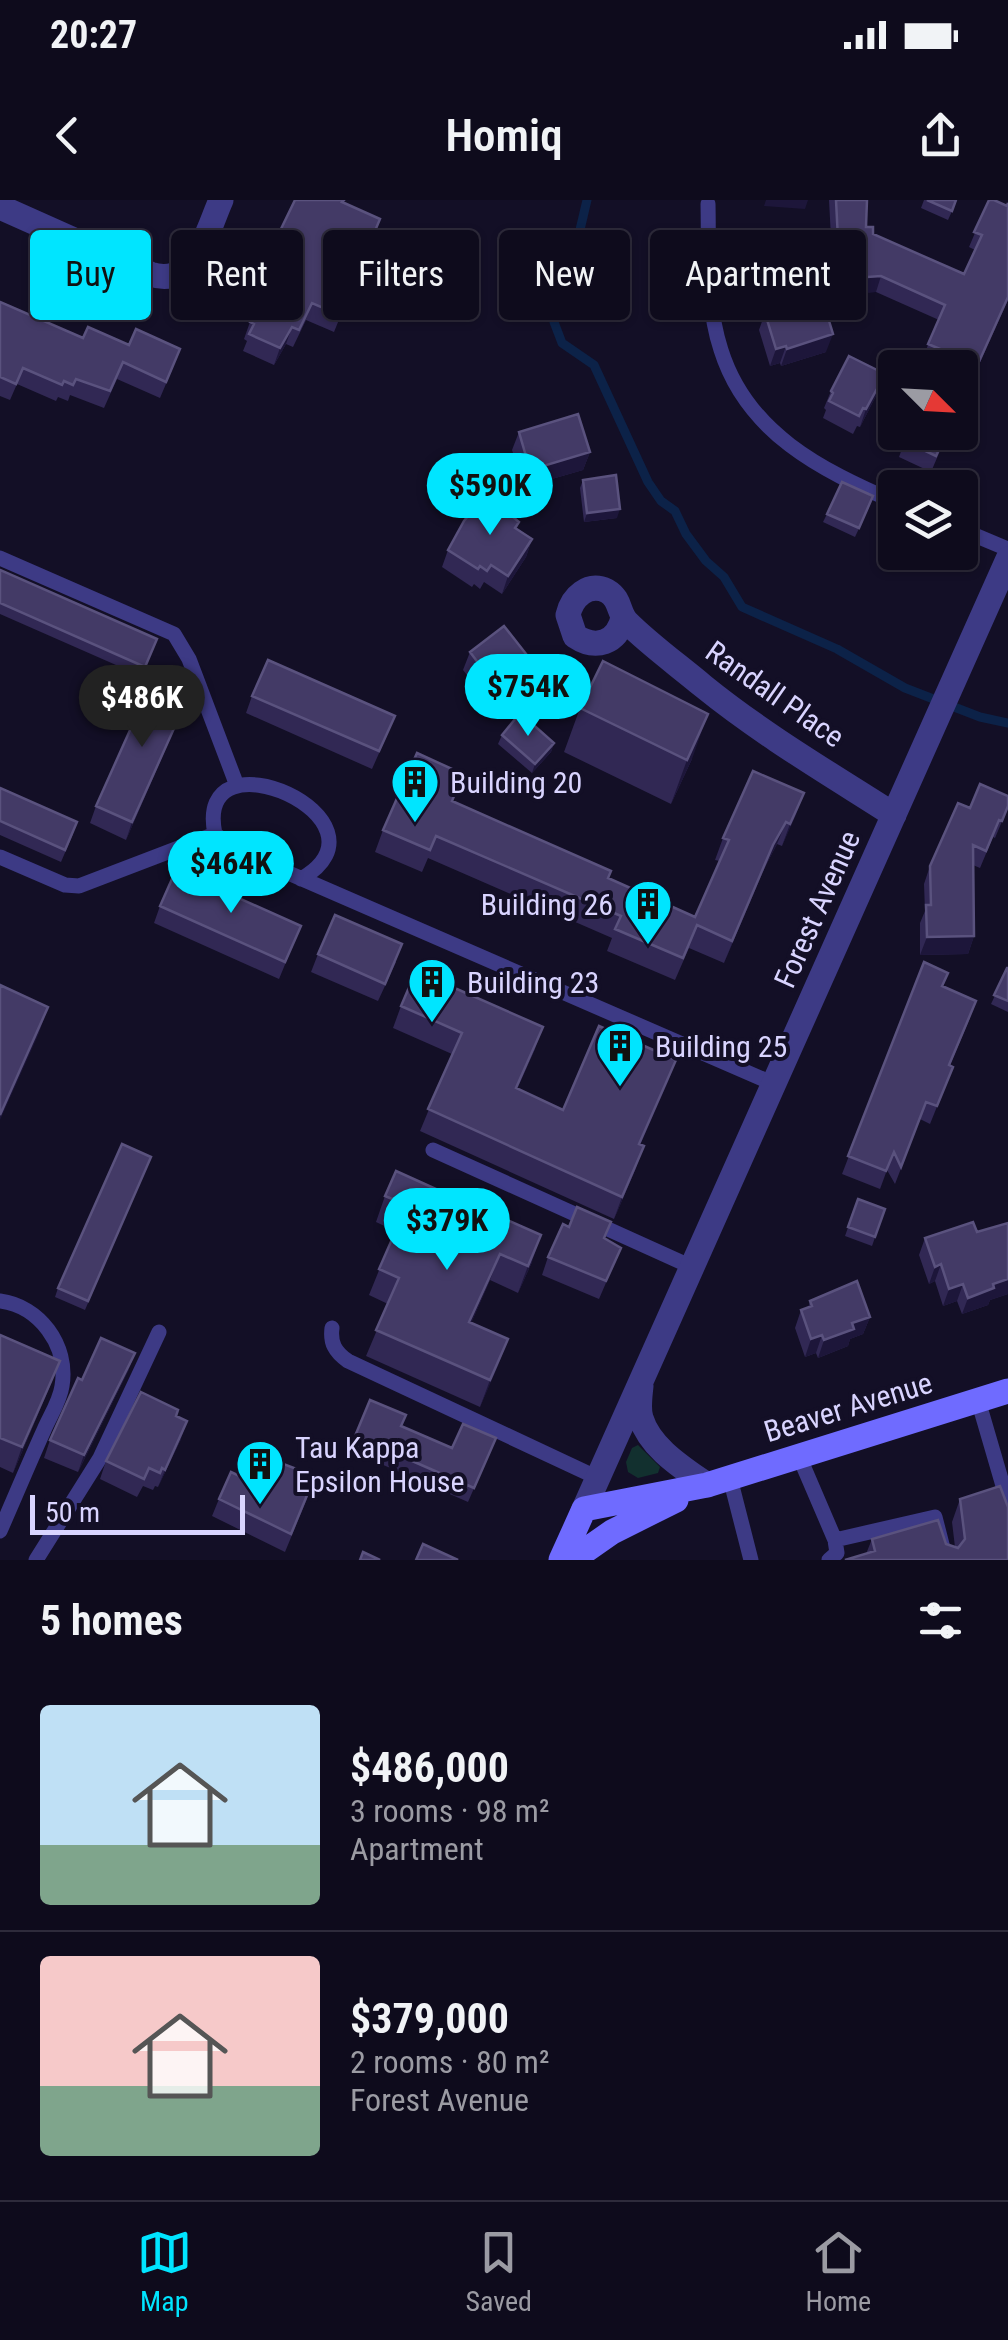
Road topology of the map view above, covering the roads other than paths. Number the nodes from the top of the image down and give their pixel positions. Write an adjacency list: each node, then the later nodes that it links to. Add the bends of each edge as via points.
1 (220, 200): 3 (street, via 194,260 172,278)
2 (708, 204): 4 (lane, via 720,348 737,390 793,451)
3 (0, 208)
4 (878, 495)
5 (978, 536): 6 (lane)
6 (1008, 549)
7 (0, 558): 10 (lane, via 174,634)
8 (1008, 558): 11 (street, Forest Avenue)
9 (623, 618): 11 (street, Randall Place, via 708,690)
10 (236, 783): 12 (lane, via 216,804); 14 (lane, via 265,786 316,810 326,823 325,855)
11 (894, 815): 15 (street, Forest Avenue)
12 (215, 834): 13 (lane, via 79,886); 14 (lane)
13 (0, 858)
14 (301, 878): 15 (lane)
15 (774, 1084): 17 (street, Forest Avenue)
16 (433, 1150): 17 (lane)
17 (692, 1267): 21 (street, Forest Avenue)
18 (0, 1301): 29 (lane, via 35,1314 55,1342 63,1384)
19 (332, 1328): 25 (lane, via 338,1354 358,1366)
20 (159, 1332): 31 (lane, via 100,1458)
21 (640, 1382): 25 (street, Forest Avenue); 26 (street, via 640,1417 652,1438 674,1462)
22 (1008, 1391): 23 (main road, Beaver Avenue)
23 (978, 1400): 24 (main road, Beaver Avenue); 27 (lane)
24 (799, 1456): 26 (main road, Beaver Avenue); 30 (lane)
25 (598, 1478): 28 (street, Forest Avenue)
26 (719, 1481): 28 (main road, Beaver Avenue); 33 (main road, Beaver Avenue, via 612,1532); 34 (lane)
27 (1008, 1502)
28 (584, 1510): 32 (main road, Forest Avenue)
29 (0, 1531)
30 (836, 1540): 35 (lane); 36 (lane, via 935,1517)
31 (36, 1560)
32 (561, 1560)
33 (572, 1560)
34 (751, 1560)
35 (830, 1560)
36 (946, 1560)

